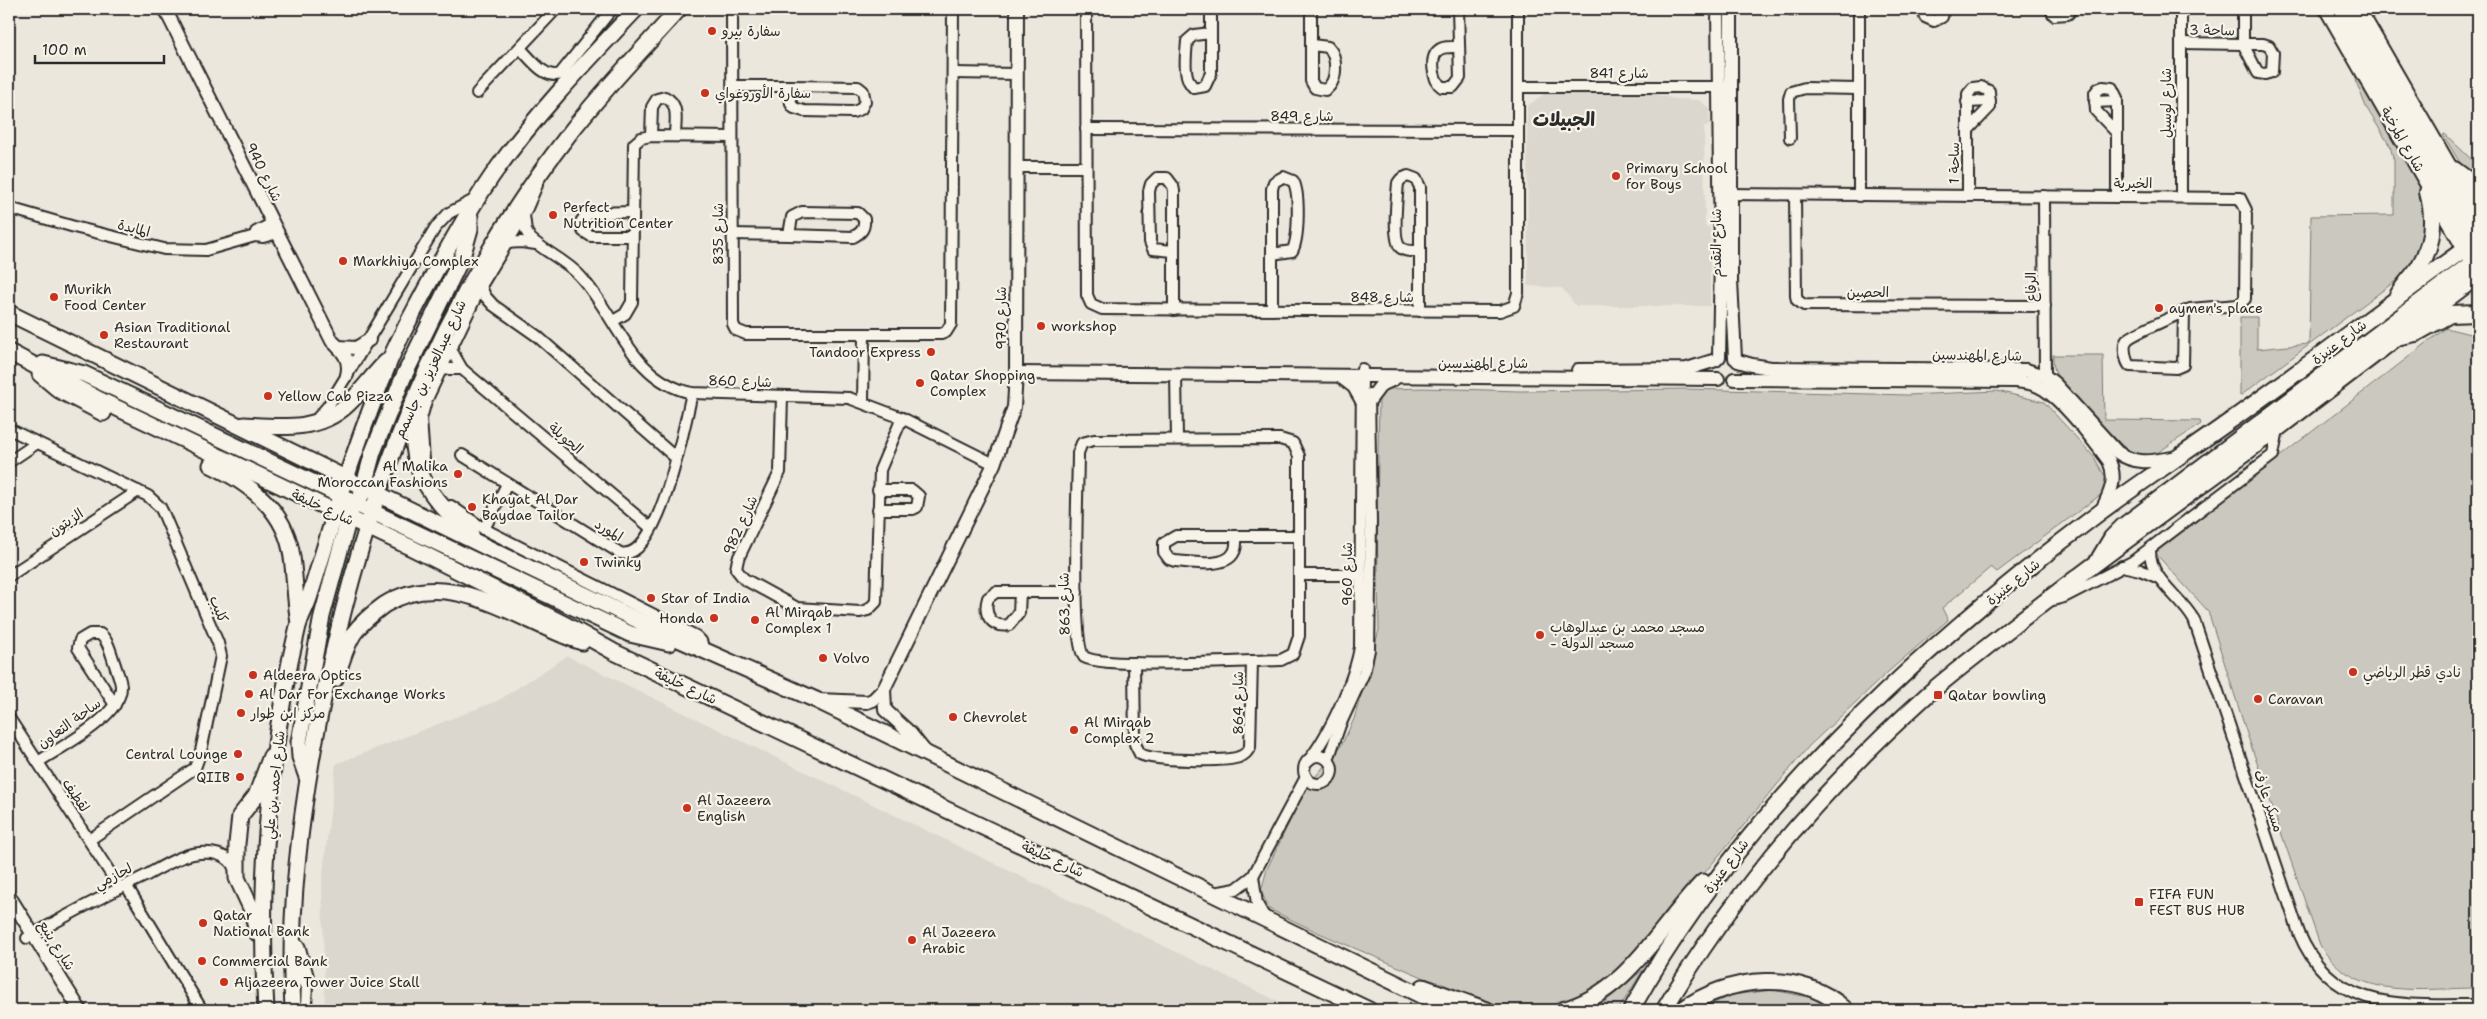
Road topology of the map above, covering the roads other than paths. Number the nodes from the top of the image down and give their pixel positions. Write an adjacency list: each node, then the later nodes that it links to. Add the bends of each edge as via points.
1 (166, 9): 72 (street, شارع 940)
2 (556, 9): 32 (street)
3 (612, 9): 32 (street, via 560,74 546,73)
4 (625, 9): 27 (main road)
5 (636, 9): 27 (main road)
6 (679, 9): 56 (main road, شارع عبدالعزيز بن جاسمم, via 569,133)
7 (732, 9): 35 (street, شارع 835)
8 (953, 9): 33 (street, شارع 835)
9 (1017, 9): 34 (street, شارع 970)
10 (1086, 9): 45 (street, شارع 848)
11 (1211, 9): 28 (street)
12 (1311, 9): 30 (street)
13 (1458, 9): 31 (street)
14 (1518, 9): 37 (street, شارع 848)
15 (1718, 9): 38 (street, شارع التقدم)
16 (1731, 9): 38 (street, شارع التقدم)
17 (1859, 9): 39 (street)
18 (1923, 9): 19 (street, via 1925,17 1934,21 1942,17)
19 (1944, 9)
20 (2050, 9): 21 (street, via 2059,16 2068,14)
21 (2072, 9)
22 (2181, 9): 29 (street, شارع لوسيل)
23 (2243, 9): 29 (street, ساحة 3, via 2243,44)
24 (2328, 9): 57 (highway, شارع المرخية)
25 (2342, 9): 81 (highway)
26 (2357, 9): 55 (highway, شارع المرخية)
27 (615, 31): 66 (main road, via 520,140)
28 (1211, 33): 28 (street, via 1210,78 1205,86 1194,88 1186,75 1187,41 1194,35)
29 (2181, 43): 65 (street, شارع لوسيل)
30 (1312, 45)
31 (1459, 47)
32 (520, 48): 40 (street)
33 (953, 73): 34 (street); 94 (street, شارع 835, via 952,324 940,334)
34 (1016, 74): 53 (street, شارع 970)
35 (733, 86): 36 (street); 51 (street, شارع 835)
36 (789, 86): 36 (street, via 791,104 798,110 853,112 861,109 865,101 863,91 858,87)
37 (1520, 87): 38 (street, شارع 841); 46 (street, شارع 848)
38 (1725, 87): 59 (street, شارع التقدم)
39 (1858, 89): 52 (street, via 1805,88 1791,92); 61 (street)
40 (477, 93)
41 (1990, 101): 43 (street); 43 (street, via 1988,89 1976,87 1969,90); 47 (street, ساحة 1, via 1987,112)
42 (2117, 101): 44 (street); 44 (street, via 2115,91 2106,87 2098,89); 48 (street)
43 (1967, 102): 47 (street, ساحة 1)
44 (2095, 102): 48 (street, via 2097,114)
45 (1086, 130): 46 (street, شارع 849); 54 (street, شارع 848)
46 (1518, 130): 90 (street, شارع 848, via 1518,300 1510,309 1500,312)
47 (1968, 130): 62 (street, ساحة 1)
48 (2117, 133): 64 (street)
49 (652, 136): 50 (street); 50 (street, via 652,107 657,99 665,97 675,107); 69 (street, via 641,138 634,144)
50 (675, 136): 51 (street)
51 (732, 138): 73 (street, شارع 835)
52 (1790, 138)
53 (1016, 166): 54 (street); 106 (street, شارع 970)
54 (1086, 167): 87 (street, شارع 848, via 1088,301 1102,309)
55 (2449, 168): 58 (highway); 71 (highway, شارع المرخية)
56 (542, 173): 70 (street, شارع عبدالعزيز بن جاسمم); 105 (main road, شارع عبدالعزيز بن جاسمم, via 490,251 446,328)
57 (2422, 173): 81 (highway, شارع المرخية); 83 (highway, via 2433,214 2431,237 2419,266)
58 (2478, 188)
59 (1726, 194): 60 (street, الخيرية); 101 (street, شارع التقدم); 102 (street, شارع التقدم)
60 (1795, 195): 61 (street, الخيرية); 86 (street, الحصين, via 1796,296 1804,305)
61 (1858, 196): 62 (street, الخيرية)
62 (1968, 196): 63 (street, الخيرية)
63 (2044, 196): 64 (street, الخيرية); 86 (street, الرفاع)
64 (2117, 197): 65 (street, الخيرية)
65 (2181, 197): 91 (street, الخيرية, via 2236,197 2242,200 2246,210 2244,299 2238,305 2195,307)
66 (478, 198): 68 (main road); 96 (street, via 442,219)
67 (9, 208): 72 (street, المايدة, via 164,249 206,250)
68 (471, 212): 100 (main road); 138 (main road, via 462,257 403,378)
69 (633, 212): 75 (street); 75 (street, via 592,213 581,222 583,231 591,236)
70 (524, 215): 76 (street, شارع عبدالعزيز بن جاسمم); 77 (street, شارع 860, via 526,231)
71 (2478, 218)
72 (276, 228): 97 (street, شارع 940, via 332,341)
73 (732, 234): 74 (street); 94 (street, شارع 835, via 732,316 736,330 746,334)
74 (790, 235): 74 (street, via 853,237 861,232 864,219 852,212 798,212 790,221)
75 (632, 236): 93 (street, via 632,302 625,314)
76 (506, 243): 77 (street); 82 (street, شارع عبدالعزيز بن جاسمم)
77 (536, 244): 93 (street, شارع 860, via 578,274)
78 (1173, 251): 78 (street, via 1173,186 1167,178 1157,178 1149,191 1150,242 1158,251); 87 (street)
79 (1420, 251): 79 (street, via 1419,182 1408,176 1398,183 1396,239 1400,248); 90 (street)
80 (1272, 254): 80 (street, via 1272,189 1274,182 1283,177 1293,181 1297,190 1296,241 1292,251); 88 (street)
81 (2476, 255): 83 (main road, شارع عنيزة); 95 (main road); 148 (highway, via 2124,526)
82 (481, 286): 84 (street, شارع عبدالعزيز بن جاسمم); 85 (street)
83 (2397, 298): 128 (main road, شارع عنيزة)
84 (472, 305): 85 (street); 98 (street, شارع عبدالعزيز بن جاسمم)
85 (493, 305): 130 (street, via 537,336)
86 (2045, 306): 111 (street, الرفاع)
87 (1174, 310): 88 (street, شارع 848)
88 (1272, 310): 90 (street, شارع 848)
89 (9, 311): 121 (main road, شارع خليفة)
90 (1420, 311)
91 (2184, 312): 91 (street, الخيرية, via 2184,362 2180,367 2136,368 2127,364 2126,341)
92 (2478, 314): 95 (highway, via 2450,314 2416,333)
93 (613, 321): 116 (street, شارع 860, via 646,370 670,386)
94 (864, 335): 119 (street)
95 (2401, 336): 124 (main road)
96 (369, 340): 97 (street, via 356,348); 110 (street)
97 (338, 347): 110 (street, شارع 940, via 348,361)
98 (450, 348): 104 (street, الحويلة); 105 (street, شارع عبدالعزيز بن جاسمم)
99 (9, 352): 103 (main road, شارع خليفة)
100 (390, 357): 122 (main road, via 347,404); 133 (main road)
101 (1717, 359): 102 (street, via 1727,355); 109 (street, شارع المهندسين, via 1680,370); 114 (street, via 1713,372)
102 (1736, 359): 111 (street, شارع المهندسين, via 1752,366 1771,368 2012,370); 115 (street, via 1740,369)
103 (32, 363): 138 (main road, شارع خليفة, via 96,398); 157 (main road, via 48,383 59,390 231,475 263,498 276,515 289,542)
104 (462, 369): 105 (street); 142 (street, الحويلة)
105 (433, 370): 129 (street, شارع عبدالعزيز بن جاسمم, via 421,419); 137 (main road, شارع عبدالعزيز بن جاسمم, via 408,410); 146 (main road, via 414,420 413,445 419,473 447,513)
106 (1016, 373): 107 (street, شارع المهندسين); 132 (street, شارع 970, via 1014,407)
107 (1176, 374): 108 (street, شارع المهندسين); 125 (street)
108 (1249, 374): 109 (street, شارع المهندسين); 112 (street, شارع المهندسين)
109 (1364, 375): 112 (street, شارع المهندسين); 113 (street, شارع المهندسين); 118 (street, شارع 960)
110 (347, 376): 122 (street)
111 (2045, 376): 128 (street, via 2126,458 2147,462)
112 (1341, 377): 118 (street)
113 (1400, 378): 114 (street, شارع المهندسين); 118 (street, via 1381,385)
114 (1718, 379): 115 (street)
115 (1734, 380): 140 (street, شارع المهندسين, via 2015,381 2034,384 2060,403 2109,461 2114,478)
116 (692, 393): 117 (street, شارع 860); 130 (street, المورد)
117 (782, 396): 119 (street, شارع 860, via 836,396); 139 (street, شارع 982, via 780,472 738,559 736,570 740,577 797,608 868,610 877,596)
118 (1365, 401): 151 (street, شارع 960); 172 (street, شارع 960, via 1371,522 1369,650 1362,680 1338,730)
119 (863, 402): 120 (street, شارع 860)
120 (902, 418): 132 (street, شارع 860); 135 (street, شارع 982, via 880,470)
121 (237, 425): 122 (main road); 133 (main road, شارع خليفة)
122 (312, 425)
123 (9, 429): 126 (street, كليب)
124 (2278, 429): 147 (street, via 2273,454); 148 (main road)
125 (1176, 439): 145 (street, شارع 863, via 1280,440 1293,444 1299,456); 155 (street, شارع 863, via 1082,443)
126 (36, 443): 131 (street); 136 (street, كليب)
127 (462, 455): 134 (street, المورد)
128 (2180, 457): 140 (main road, شارع عنيزة)
129 (423, 458): 143 (street, شارع خليفة, via 427,472 447,503)
130 (676, 458): 142 (street, المورد, via 667,494)
131 (9, 462)
132 (994, 464): 162 (street, شارع 970)
133 (346, 480): 138 (main road, شارع خليفة)
134 (507, 484): 142 (street, المورد, via 626,555 637,550); 143 (street)
135 (878, 490): 139 (street, شارع 982); 139 (street, via 912,490 919,496 919,502 913,509)
136 (138, 491): 152 (street, الزيتون); 176 (street, كليب, via 154,501 164,515 218,643 220,662 195,768)
137 (377, 495): 138 (main road, شارع خليفة); 146 (main road, شارع خليفة)
138 (354, 504): 141 (main road, شارع خليفة); 157 (main road, شارع احمد بن علي); 159 (main road, via 630,634); 175 (main road, via 322,616 299,742)
139 (878, 509)
140 (2101, 512): 179 (main road, شارع عنيزة, via 2004,587 1898,680 1780,801)
141 (367, 527): 158 (main road, شارع خليفة); 163 (main road, via 344,602)
142 (651, 528)
143 (484, 529): 159 (street, شارع خليفة, via 696,636)
144 (1236, 536): 144 (street, via 1176,536 1164,543 1164,552 1175,562 1218,562 1234,552); 145 (street)
145 (1298, 536): 150 (street, شارع 863)
146 (488, 548): 159 (main road, شارع خليفة)
147 (2150, 549): 149 (street); 153 (street, مسكر عارف, via 2151,564)
148 (2100, 558): 156 (main road)
149 (2122, 566): 153 (street, مسكر عارف); 156 (street, via 2064,597)
150 (1300, 575): 151 (street); 160 (street, شارع 863, via 1296,650 1281,660)
151 (1361, 575): 171 (street, شارع 960, via 1360,640 1355,670 1321,743)
152 (9, 576)
153 (2158, 578): 191 (street, مسكر عارف, via 2194,620 2304,945 2317,966 2334,982 2365,997)
154 (1020, 592): 155 (street)
155 (1077, 592): 161 (street, شارع 863, via 1080,653 1095,662)
156 (2044, 602): 207 (main road, via 1927,695 1802,821 1739,897)
157 (299, 624): 169 (main road, شارع احمد بن علي)
158 (614, 652): 163 (main road, via 576,640 476,598 451,592 414,592 392,600 359,626 348,644 336,677); 194 (main road, شارع خليفة)
159 (705, 652): 164 (main road, شارع خليفة)
160 (1252, 661): 161 (street, شارع 863); 161 (street, شارع 864, via 1250,747 1246,753 1232,759 1154,759 1140,754 1135,744)
161 (1134, 663)
162 (884, 689): 165 (street, via 873,700); 168 (street, via 885,710)
163 (324, 693): 175 (main road)
164 (816, 700): 165 (street); 170 (main road, شارع خليفة)
165 (857, 702): 168 (street)
166 (115, 705): 166 (street, ساحة التعاون, via 121,685 108,643 100,634 90,634 80,640 78,648); 173 (street, ساحة التعاون, via 104,718)
167 (9, 718): 173 (street, لقطيف)
168 (894, 720): 170 (street)
169 (276, 749): 177 (main road, via 266,764 256,796 240,816); 188 (main road, شارع احمد بن علي, via 264,887)
170 (927, 754): 183 (main road, شارع خليفة)
171 (1309, 760): 172 (street, via 1318,756); 174 (street)
172 (1328, 760): 174 (street, via 1332,771 1326,782 1316,784)
173 (38, 762): 176 (street, لقطيف)
174 (1306, 776): 181 (street)
175 (307, 778): 186 (main road, via 299,835)
176 (89, 840): 182 (street, لقطيف)
177 (237, 844): 178 (street, لحازمي); 180 (main road)
178 (216, 854): 180 (street, via 227,858); 182 (street, لحازمي, via 193,854 181,858)
179 (1733, 857): 205 (main road, via 1699,886 1621,976 1592,998); 206 (main road, شارع عنيزة, via 1666,950)
180 (236, 874): 188 (main road, via 254,916)
181 (1253, 876): 183 (street, via 1231,890); 185 (street, via 1257,904)
182 (123, 886): 187 (street, لحازمي); 198 (street, لقطيف)
183 (1206, 892): 185 (main road, شارع خليفة)
184 (10, 903): 187 (street, شارع ينبع)
185 (1266, 921): 189 (main road, شارع خليفة)
186 (293, 932): 190 (main road); 200 (main road)
187 (30, 936): 196 (street, شارع ينبع); 197 (street, شارع ينبع)
188 (262, 960): 199 (main road, شارع احمد بن علي)
189 (1371, 970): 203 (main road, شارع خليفة); 204 (main road)
190 (307, 982): 201 (street)
191 (2385, 1001): 193 (street, مسكر عارف, via 2395,999); 195 (street, مسكر عارف)
192 (2477, 1003): 193 (street, مسكر عارف); 210 (street)
193 (2442, 1005): 195 (street, مسكر عارف)
194 (1359, 1006): 202 (main road, شارع خليفة)
195 (2418, 1008)
196 (70, 1010)
197 (80, 1010)
198 (202, 1010)
199 (266, 1010)
200 (293, 1010)
201 (306, 1010)
202 (1369, 1010)
203 (1450, 1010)
204 (1487, 1010)
205 (1562, 1010)
206 (1631, 1010)
207 (1664, 1010)
208 (1682, 1010): 209 (main road, via 1726,988 1769,982 1812,988)
209 (1846, 1010)
210 (2463, 1010)

